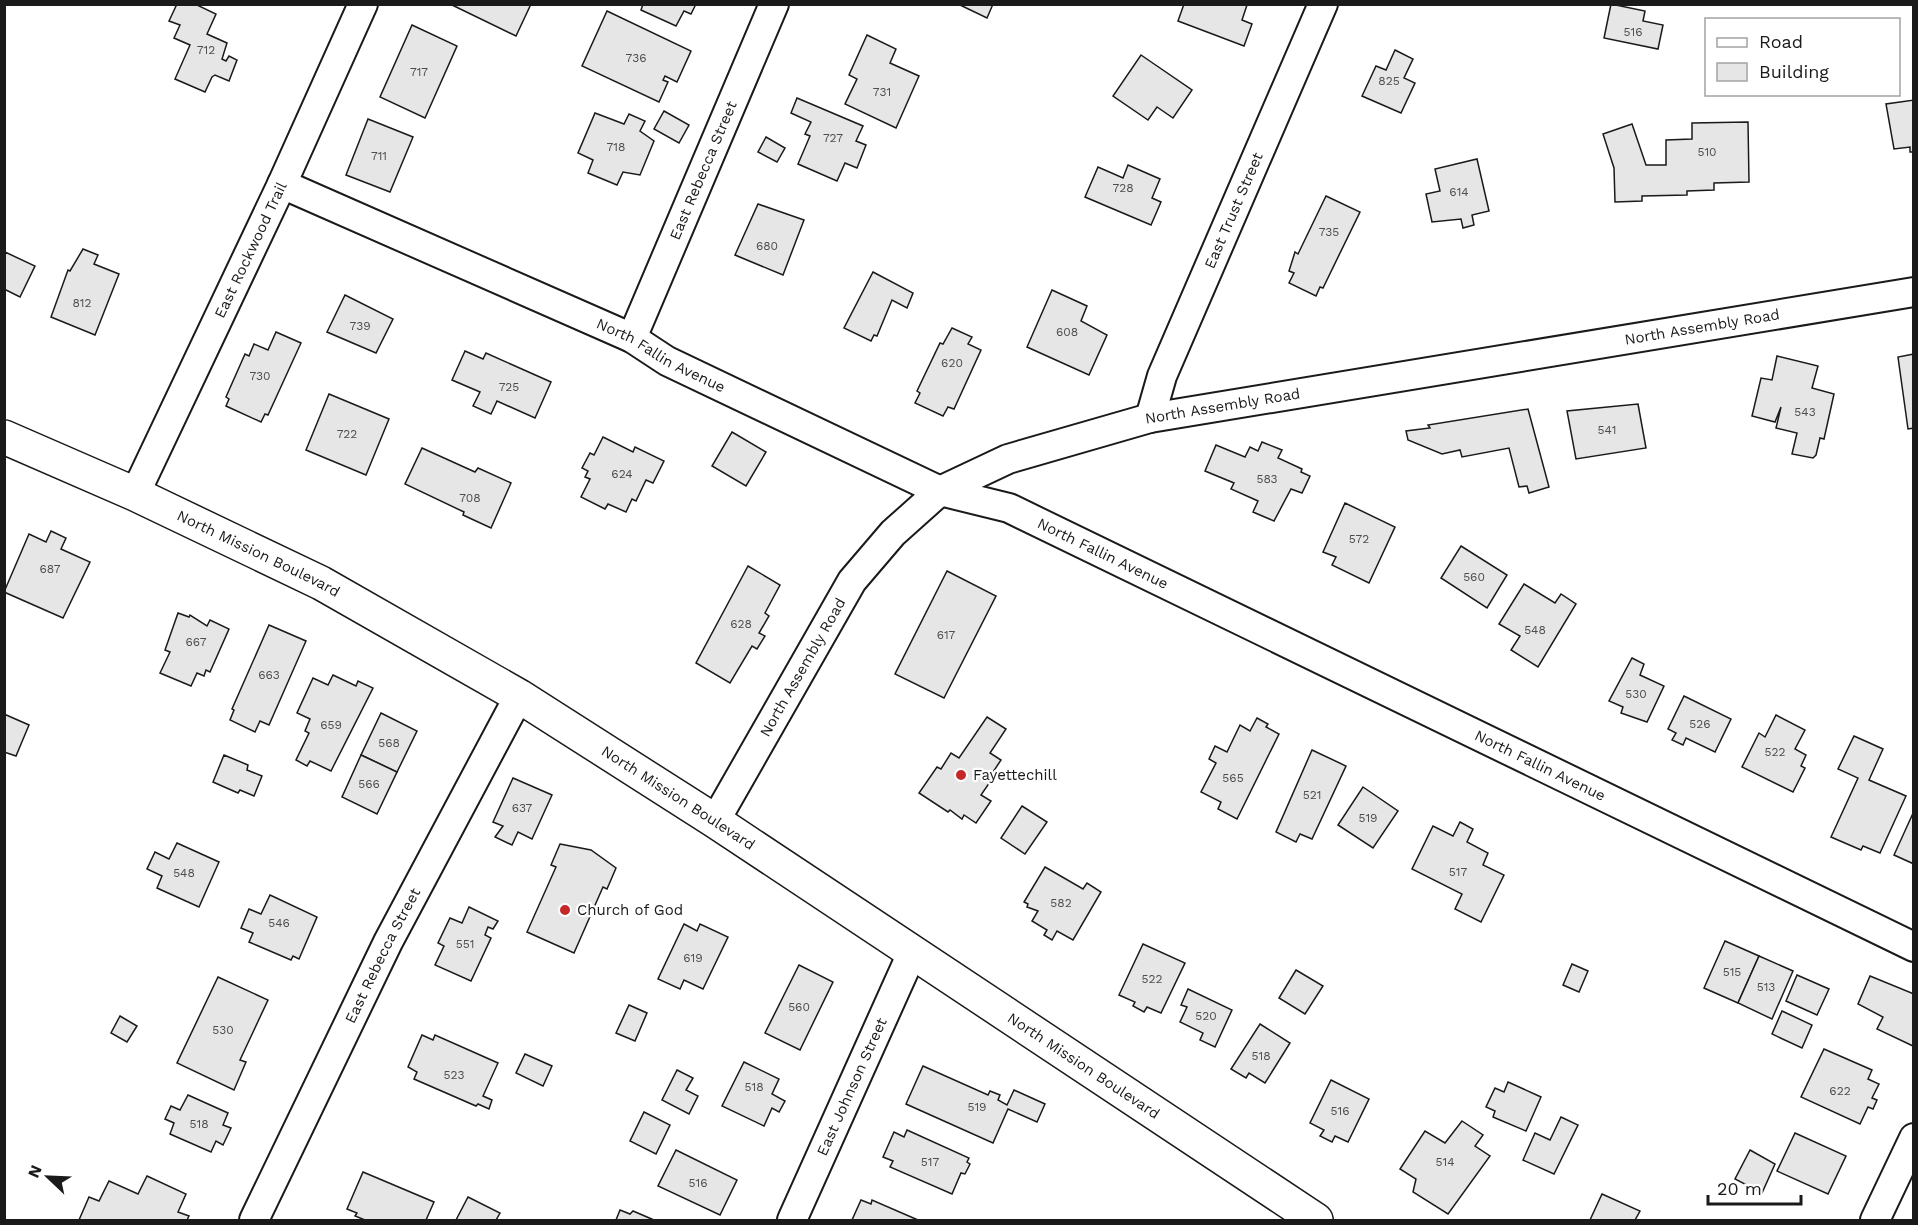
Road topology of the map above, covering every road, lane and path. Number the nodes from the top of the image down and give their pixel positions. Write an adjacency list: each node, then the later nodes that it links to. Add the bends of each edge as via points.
1 (363, 4): 4 (street, East Rockwood Trail)
2 (774, 4): 6 (street, East Rebecca Street)
3 (1323, 4): 7 (street, East Trust Street, via 1162,376)
4 (282, 184): 6 (street, North Fallin Avenue); 10 (street, East Rockwood Trail)
5 (1914, 292): 7 (street, North Assembly Road)
6 (632, 338): 9 (street, North Fallin Avenue, via 667,361)
7 (1150, 418): 9 (street, North Assembly Road, via 1008,459)
8 (4, 437): 10 (main road, North Mission Boulevard)
9 (940, 491): 12 (street, North Assembly Road, via 893,533 852,580); 13 (street, North Fallin Avenue, via 1009,508)
10 (135, 494): 11 (main road, North Mission Boulevard, via 321,584)
11 (519, 696): 12 (main road, North Mission Boulevard); 16 (street, East Rebecca Street, via 388,942)
12 (715, 821): 14 (main road, North Mission Boulevard)
13 (1914, 947)
14 (912, 953): 17 (street, East Johnson Street); 18 (main road, North Mission Boulevard)
15 (1914, 1138): 19 (street)
16 (254, 1221)
17 (792, 1221)
18 (1316, 1221)
19 (1875, 1221)

